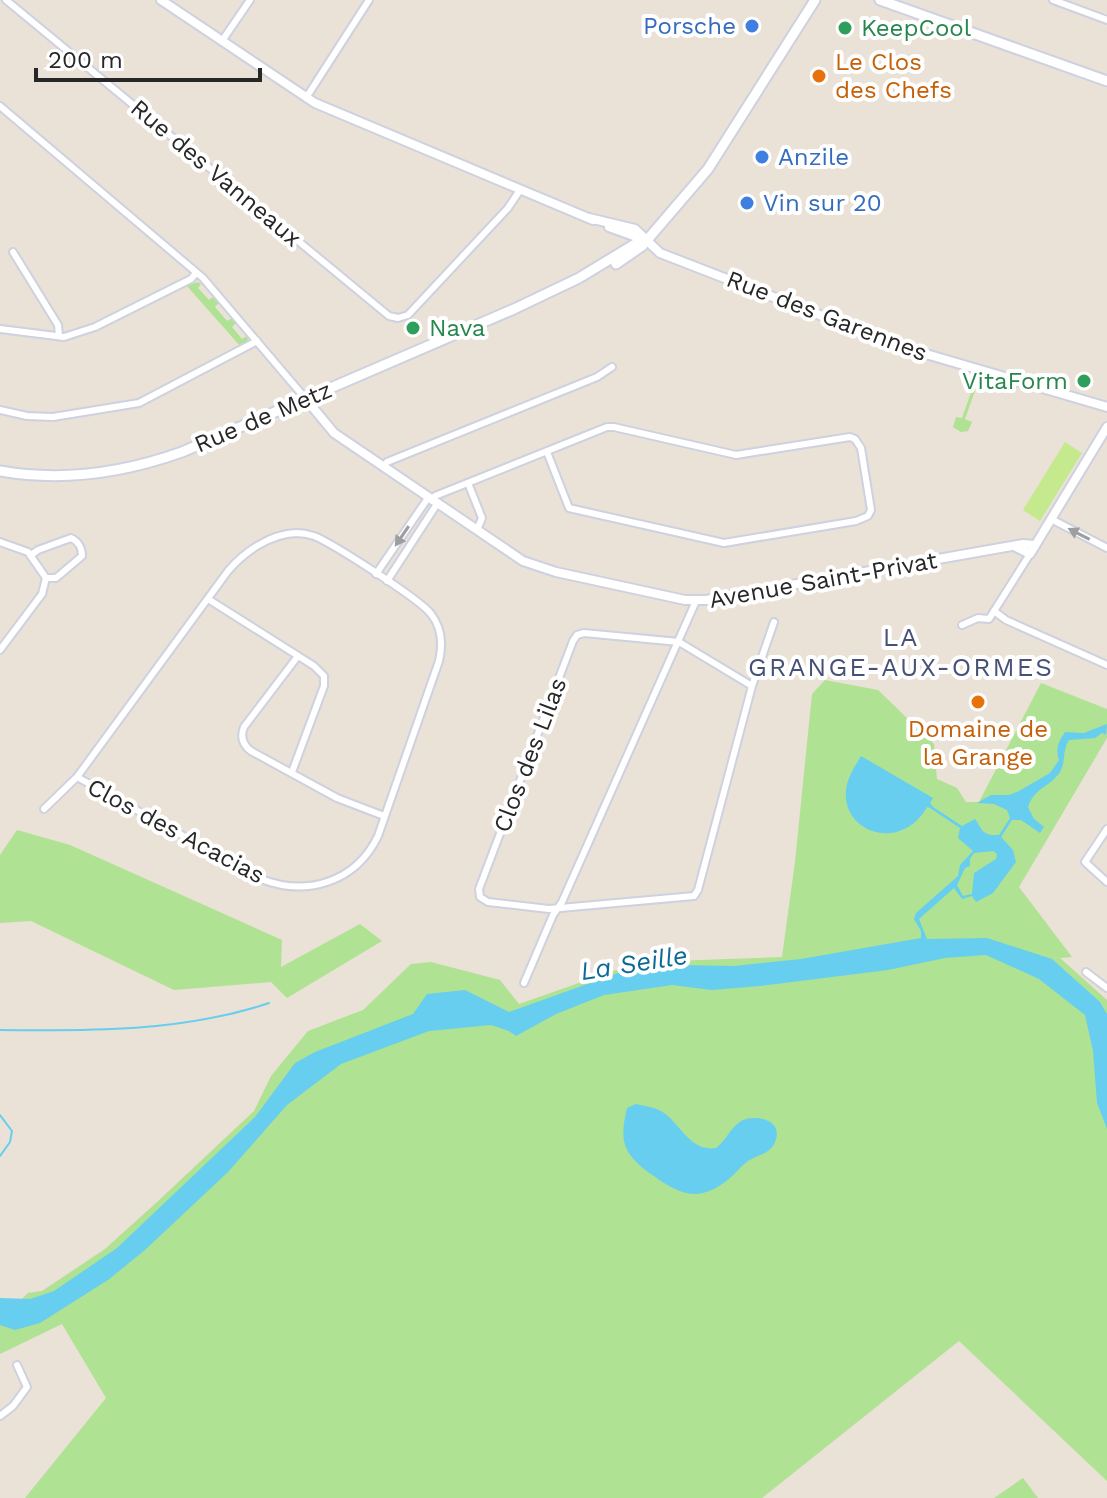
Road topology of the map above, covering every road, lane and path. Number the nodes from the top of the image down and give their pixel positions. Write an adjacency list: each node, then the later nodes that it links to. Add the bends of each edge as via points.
1 (6, 0): 13 (street, Rue des Vanneaux, via 389,316 408,315)
2 (161, 0): 9 (street, Rue des Garennes)
3 (250, 0): 9 (street)
4 (369, 0): 11 (street)
5 (815, 0): 14 (main road, Rue de Metz, via 708,169)
6 (880, 0): 10 (main road)
7 (1053, 0): 8 (street)
8 (1107, 20)
9 (222, 41): 11 (street, Rue des Garennes)
10 (1107, 81)
11 (306, 98): 13 (street, Rue des Garennes)
12 (0, 106): 16 (street)
13 (520, 190): 14 (street, Rue des Garennes, via 589,218 635,229)
14 (645, 240): 21 (main road, Rue de Metz, via 514,309); 22 (street, Rue des Garennes, via 660,253 868,335)
15 (13, 252): 18 (street, via 58,325)
16 (196, 273): 18 (street, via 95,327); 19 (street)
17 (0, 329): 18 (street)
18 (59, 336)
19 (257, 341): 21 (street); 23 (street, via 139,403 53,417)
20 (612, 367): 26 (street)
21 (305, 398): 26 (street, Avenue Saint-Privat, via 334,433); 27 (main road, Rue de Metz, via 182,452 134,467 70,476)
22 (1107, 407)
23 (0, 410)
24 (1107, 427): 32 (street)
25 (547, 452): 28 (street); 30 (street, via 569,508 719,542 856,521); 30 (street, via 614,427 736,455 850,437 861,448)
26 (383, 467): 29 (street, Avenue Saint-Privat)
27 (0, 471)
28 (468, 483): 29 (street); 33 (street, via 482,518)
29 (432, 501): 33 (street, Avenue Saint-Privat); 40 (street, one-way to 40); 42 (street)
30 (871, 510): 31 (street)
31 (880, 515)
32 (1051, 519): 35 (street); 37 (street, one-way to 32)
33 (477, 530): 44 (street, Avenue Saint-Privat, via 545,569)
34 (0, 542): 39 (street)
35 (1035, 545): 36 (street, Avenue Saint-Privat); 38 (street)
36 (1016, 547): 38 (street); 44 (street, Avenue Saint-Privat)
37 (1107, 548)
38 (1030, 554): 45 (street)
39 (31, 555): 41 (street); 41 (street, via 76,540 82,556 56,578)
40 (376, 574): 42 (street, Clos des Acacias); 43 (street, Clos des Acacias, via 313,536 286,534 239,559)
41 (46, 578): 49 (street, via 42,594)
42 (387, 581): 56 (street, Clos des Acacias, via 427,609 438,624 442,645)
43 (208, 599): 50 (street); 54 (street, Clos des Acacias)
44 (696, 601): 48 (street)
45 (994, 611): 47 (street, via 989,619); 51 (street)
46 (774, 622): 52 (street, Clos des Lilas)
47 (962, 625)
48 (679, 642): 52 (street, Clos des Lilas); 59 (street); 59 (street, Clos des Lilas, via 584,633 573,641 479,889 488,902)
49 (0, 650)
50 (298, 656): 53 (street, via 325,679); 53 (street, via 244,727 242,737 251,751)
51 (1107, 665)
52 (752, 686): 59 (street, Clos des Lilas, via 696,894)
53 (292, 772): 56 (street, via 337,798)
54 (77, 777): 55 (street, Clos des Acacias); 56 (street, Clos des Acacias, via 261,879 289,887 328,883 346,874 368,853)
55 (44, 809)
56 (384, 816)
57 (1107, 829): 58 (street, via 1085,862)
58 (1107, 882)
59 (558, 909): 61 (street)
60 (1086, 972): 62 (street)
61 (524, 983)
62 (1107, 988)
63 (17, 1365): 64 (street, via 27,1387)
64 (0, 1416)

